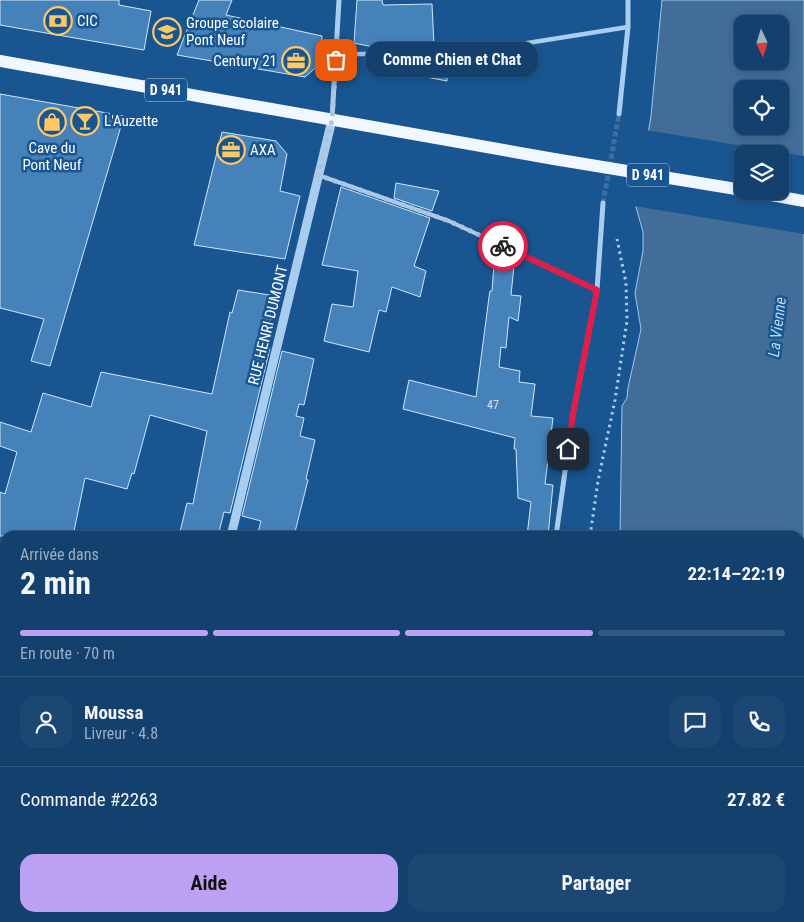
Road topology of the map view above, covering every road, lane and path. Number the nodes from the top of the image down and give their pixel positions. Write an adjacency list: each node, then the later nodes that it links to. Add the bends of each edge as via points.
1 (339, 0): 4 (street)
2 (628, 0): 3 (street)
3 (628, 27): 4 (street, via 515,44 365,54); 6 (street)
4 (336, 49): 7 (street)
5 (0, 61): 7 (main road, D 941)
6 (619, 114)
7 (332, 120): 8 (street, RUE HENRI DUMONT); 9 (main road, D 941, bridge)
8 (318, 175): 14 (lane, via 449,221); 15 (street, RUE HENRI DUMONT)
9 (734, 189)
10 (789, 198): 11 (main road)
11 (804, 200)
12 (603, 203): 14 (street)
13 (616, 236): 17 (path, via 626,282 627,321)
14 (597, 290): 16 (street, via 573,414)
15 (232, 531)
16 (557, 531)
17 (591, 531)

